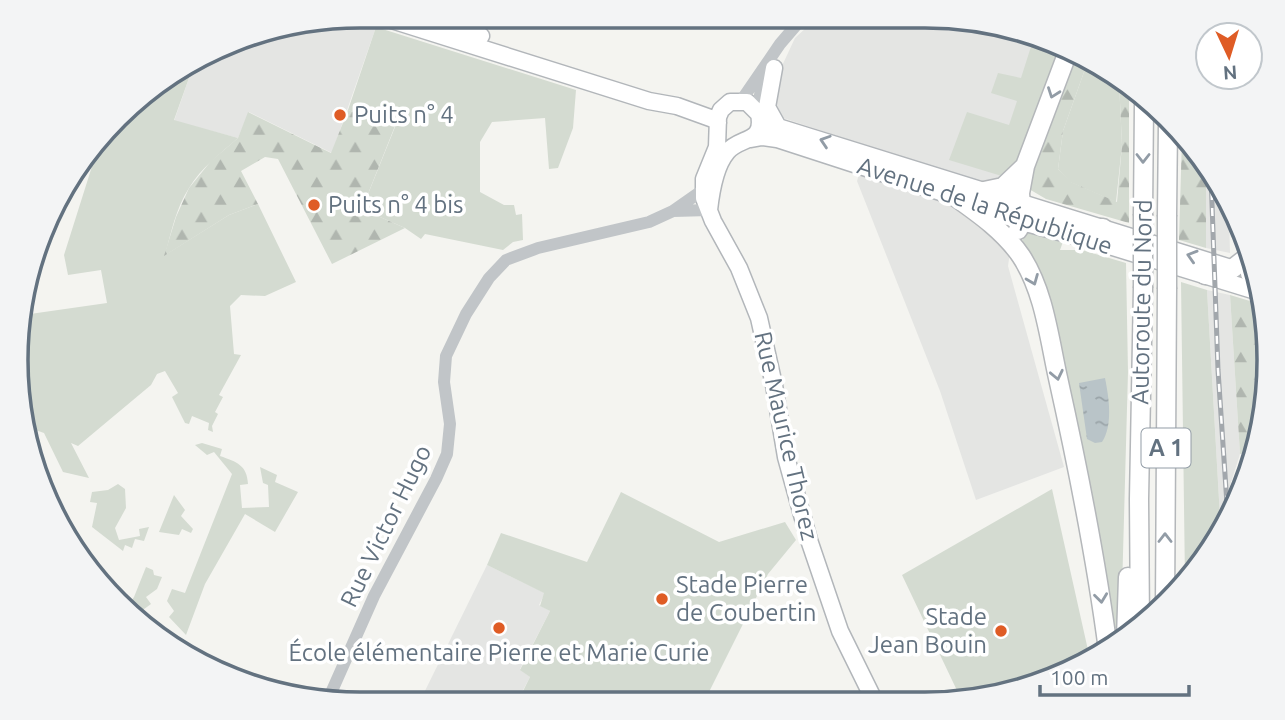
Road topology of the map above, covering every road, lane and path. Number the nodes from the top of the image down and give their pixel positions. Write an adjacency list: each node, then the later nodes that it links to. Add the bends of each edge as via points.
1 (418, 28): 10 (main road, via 687,110 713,119)
2 (454, 28): 7 (main road, via 698,103)
3 (795, 28): 4 (street)
4 (793, 31): 6 (street); 7 (street)
5 (1065, 59): 14 (highway, one-way to 14)
6 (774, 68): 9 (street, via 761,90); 11 (main road, via 767,107)
7 (733, 103): 9 (main road, via 752,105); 10 (main road, via 721,110)
8 (1144, 110): 29 (highway, Autoroute du Nord / A 1, one-way to 29, bridge)
9 (758, 114): 11 (main road, Avenue de la République); 13 (main road, via 758,130)
10 (718, 126): 13 (main road, via 727,139); 15 (main road, via 717,147)
11 (778, 127): 16 (main road, Avenue de la République, one-way to 11)
12 (1168, 133): 30 (highway, Autoroute du Nord / A 1, one-way to 12, bridge)
13 (746, 141): 17 (main road, Avenue de la République, via 777,139); 19 (main road, via 732,146 724,156)
14 (1025, 166): 16 (highway, via 1003,187); 18 (highway)
15 (703, 190): 19 (main road, Rue Maurice Thorez); 20 (street, Rue Victor Hugo)
16 (984, 191): 18 (main road, Avenue de la République)
17 (954, 196): 21 (main road, Avenue de la République); 23 (highway)
18 (1020, 203): 21 (highway); 22 (main road, Avenue de la République)
19 (709, 210): 20 (street, Rue Victor Hugo); 35 (main road, Rue Maurice Thorez, via 758,315 808,540 840,631)
20 (673, 211): 34 (street, Rue Victor Hugo, via 649,222 521,253 506,260 489,278 446,356 447,454 374,596)
21 (1022, 222): 22 (highway, via 1035,218 1076,229); 23 (highway, via 1016,239); 27 (main road, Avenue de la République)
22 (1103, 228): 25 (main road, Avenue de la République, one-way to 22)
23 (1020, 253): 33 (highway, one-way to 33, via 1042,308 1079,473)
24 (1242, 261): 25 (highway)
25 (1231, 268): 26 (main road, Avenue de la République); 27 (highway)
26 (1246, 274)
27 (1205, 275): 28 (main road, Avenue de la République)
28 (1250, 289)
29 (1139, 499): 31 (highway, Autoroute du Nord / A 1); 32 (highway, via 1131,514)
30 (1165, 590)
31 (1140, 613)
32 (1127, 623)
33 (1106, 638)
34 (332, 690)
35 (870, 692)

